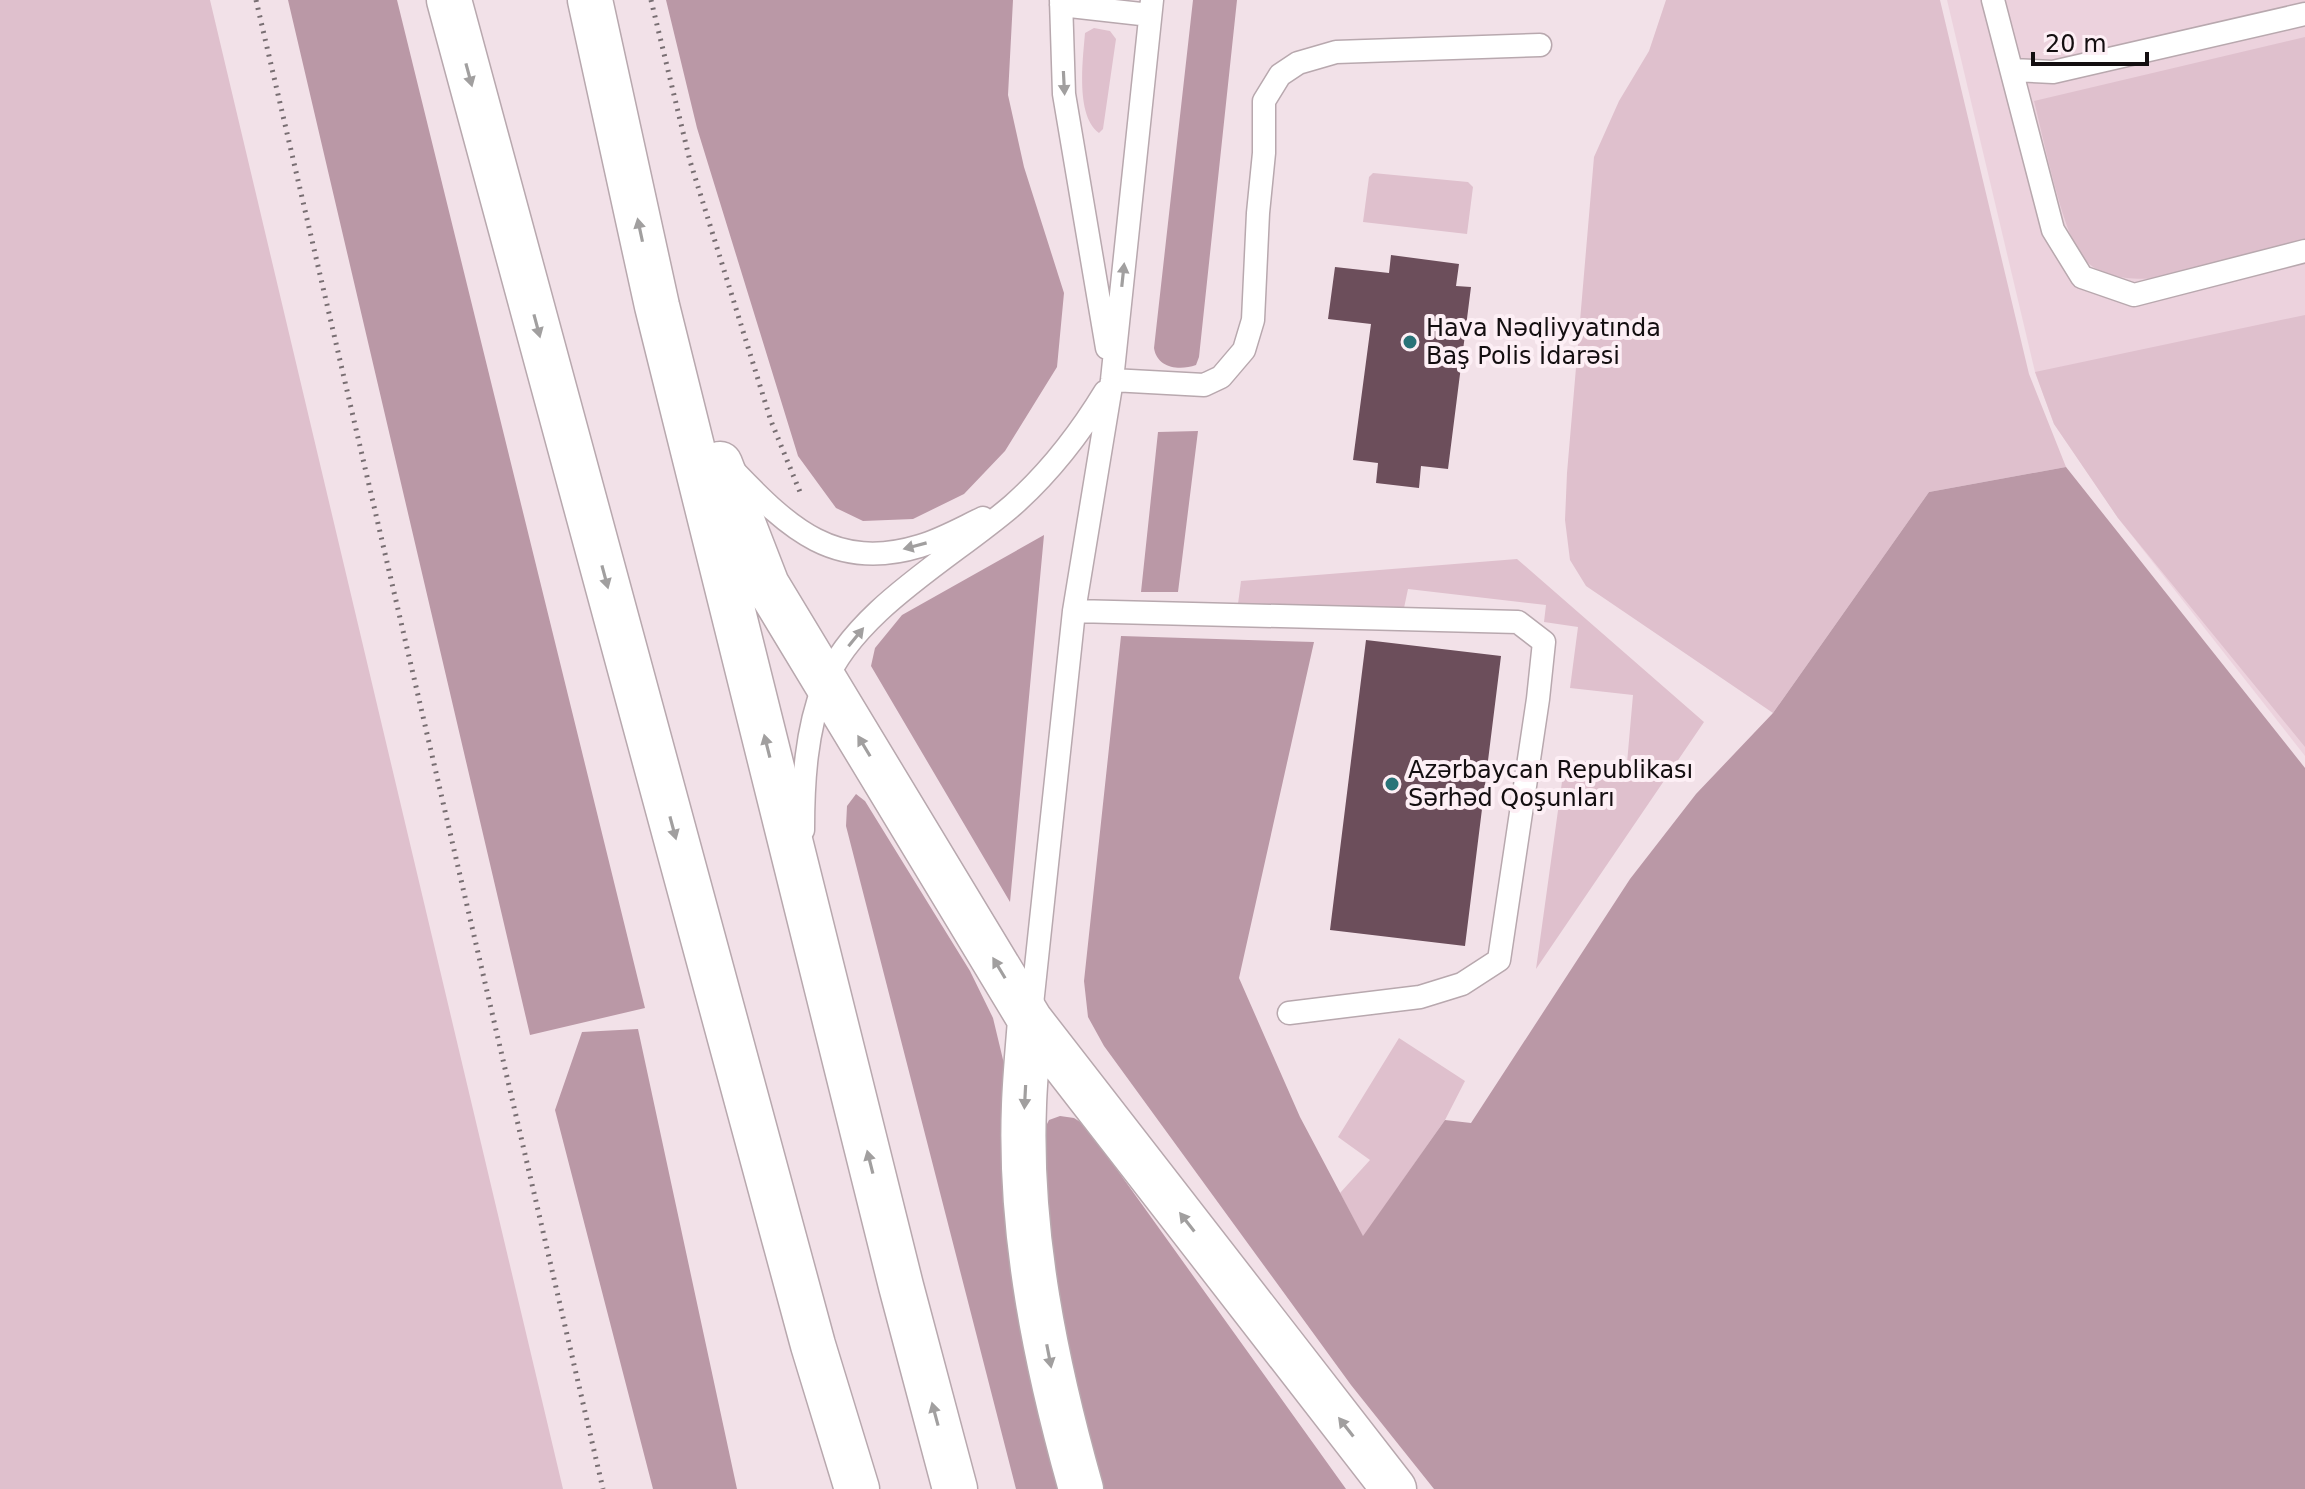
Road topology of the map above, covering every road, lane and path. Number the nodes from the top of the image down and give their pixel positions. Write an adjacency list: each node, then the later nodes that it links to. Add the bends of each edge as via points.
1 (256, 0): 23 (path)
2 (449, 0): 22 (highway, one-way to 22)
3 (590, 0): 12 (highway, one-way to 3)
4 (651, 0): 15 (path, via 690,161 771,421)
5 (1993, 0): 10 (lane)
6 (1061, 2): 7 (lane); 13 (lane, one-way to 13, via 1064,94)
7 (1151, 7): 13 (lane, one-way to 7)
8 (2305, 14): 10 (lane, via 2053,72)
9 (1540, 45): 13 (lane, via 1336,52 1298,63 1280,75 1264,101 1253,320 1244,350 1221,377 1204,385)
10 (2012, 70): 11 (lane, via 2053,230 2082,277 2134,295)
11 (2305, 251)
12 (657, 306): 14 (highway); 19 (highway, one-way to 12)
13 (1112, 380): 16 (lane, via 1086,423); 17 (lane)
14 (716, 452): 16 (lane, one-way to 14, via 920,546 883,553 849,551 811,539 778,516); 18 (highway, via 767,585)
15 (803, 500)
16 (1013, 505): 18 (lane, one-way to 16, via 881,608)
17 (1074, 611): 20 (lane, via 1518,622 1544,642 1499,960 1462,984 1420,997); 21 (lane)
18 (825, 682): 19 (lane, via 803,797); 21 (highway, one-way to 18)
19 (805, 899): 26 (highway, one-way to 19)
20 (1289, 1013)
21 (1030, 1020): 27 (highway, one-way to 27, via 1025,1184 1036,1293 1061,1421); 28 (highway, one-way to 21)
22 (813, 1345): 24 (highway); 25 (highway)
23 (603, 1489)
24 (834, 1489)
25 (857, 1489)
26 (955, 1489)
27 (1081, 1489)
28 (1394, 1489)

